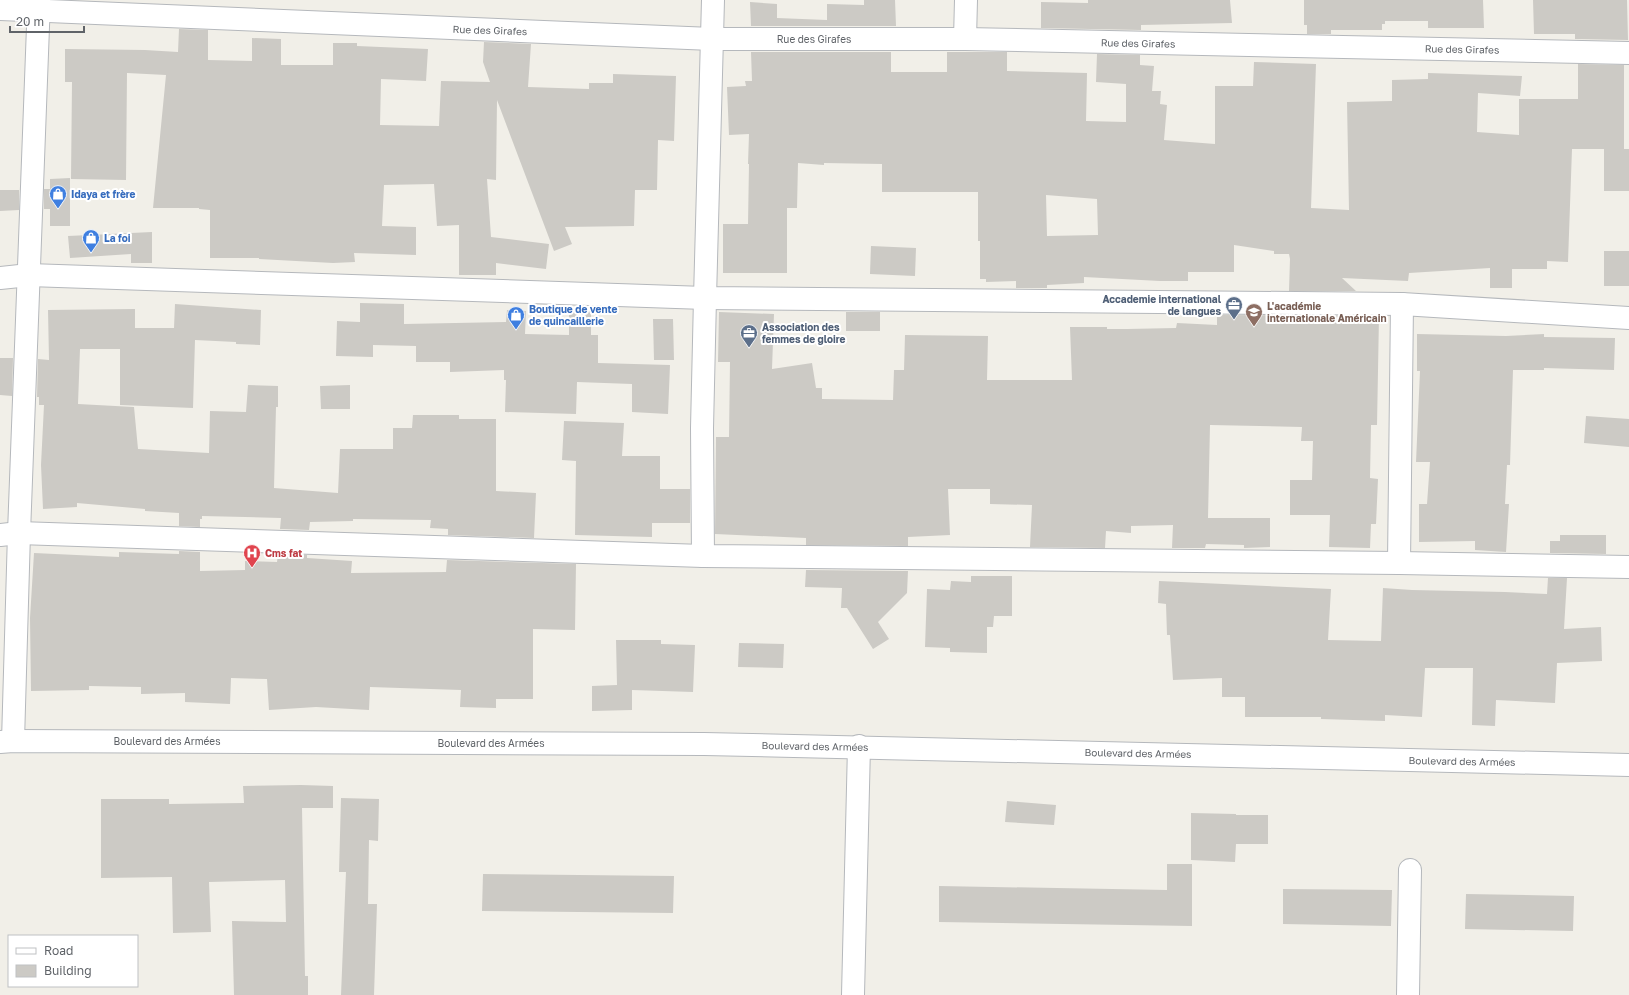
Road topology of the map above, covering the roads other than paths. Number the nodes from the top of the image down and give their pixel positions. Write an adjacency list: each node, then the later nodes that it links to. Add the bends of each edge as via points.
1 (713, 0): 5 (street)
2 (966, 0): 6 (street)
3 (38, 5): 4 (street, Rue des Girafes); 5 (street, Rue des Girafes); 8 (street)
4 (0, 9)
5 (712, 39): 6 (street, Rue des Girafes); 10 (street)
6 (965, 39): 7 (street, Rue des Girafes)
7 (1629, 53)
8 (29, 274): 9 (street); 10 (street); 13 (street)
9 (0, 278)
10 (705, 298): 11 (street); 14 (street)
11 (1402, 304): 12 (street); 15 (street)
12 (1629, 318)
13 (9, 534): 14 (street); 17 (street)
14 (702, 556): 15 (street)
15 (1399, 563): 16 (street)
16 (1629, 567)
17 (7, 741): 18 (street, Boulevard des Armées)
18 (859, 746): 19 (street, Boulevard des Armées); 21 (street)
19 (1629, 765)
20 (1410, 870): 22 (street)
21 (853, 995)
22 (1408, 995)

